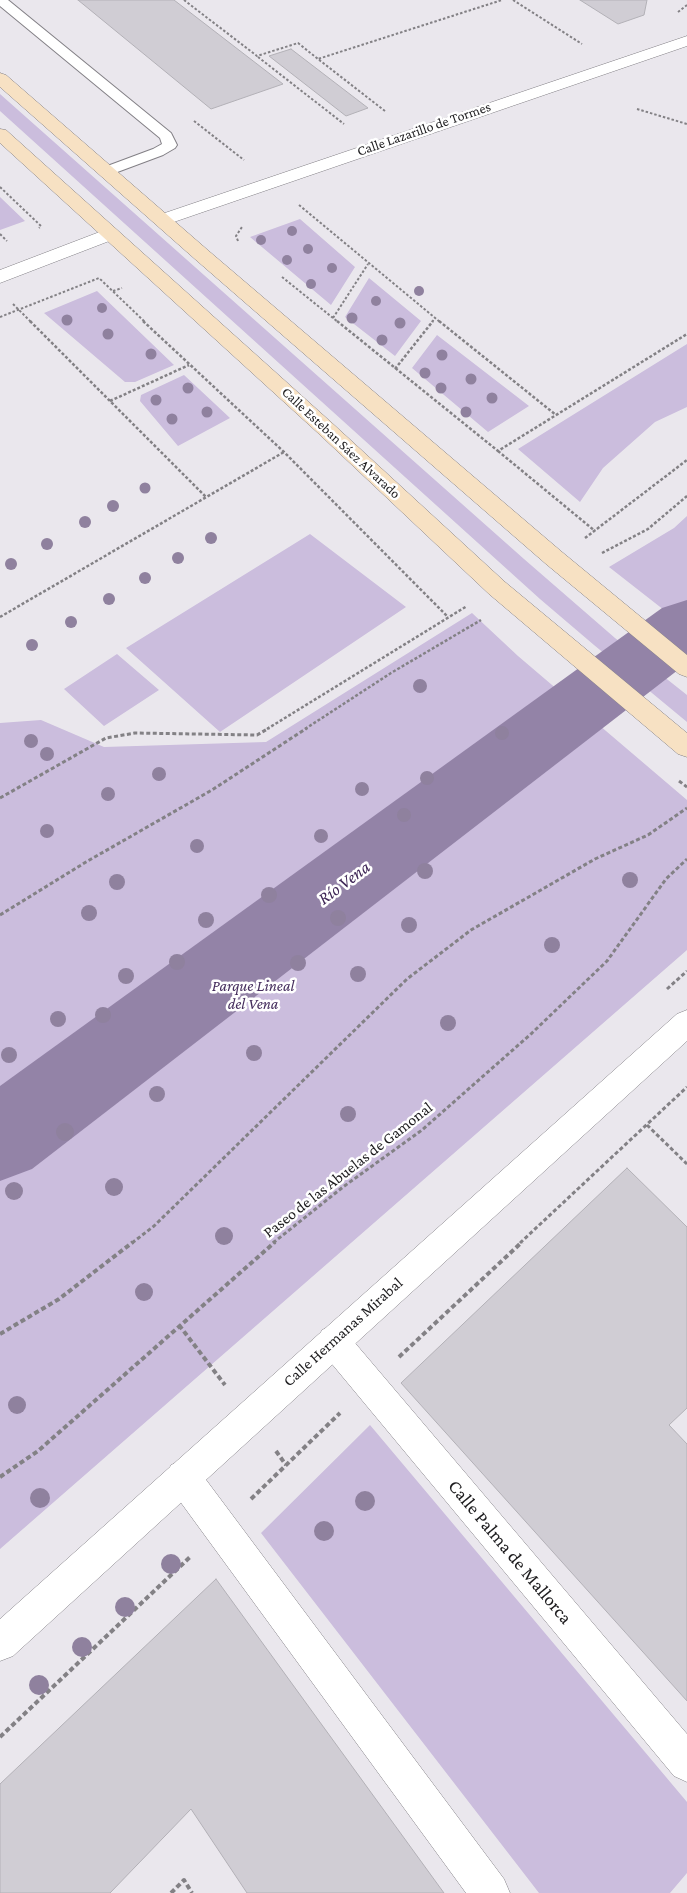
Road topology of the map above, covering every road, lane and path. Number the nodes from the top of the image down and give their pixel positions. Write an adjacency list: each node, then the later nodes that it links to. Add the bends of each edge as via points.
1 (0, 0): 17 (lane, via 166,136 170,145)
2 (184, 0): 9 (path)
3 (502, 0): 10 (path)
4 (513, 0): 8 (path)
5 (687, 5): 6 (path)
6 (674, 15)
7 (687, 41): 20 (street, Calle Lazarillo de Tormes)
8 (583, 45)
9 (257, 56): 10 (path, via 298,43); 14 (path)
10 (318, 59): 13 (path)
11 (0, 78): 17 (main road)
12 (637, 109): 15 (path)
13 (385, 111)
14 (344, 124)
15 (687, 124)
16 (0, 134): 22 (main road, Calle Esteban Sáez Alvarado)
17 (107, 171): 20 (main road)
18 (0, 187): 21 (path, via 40,226)
19 (300, 205): 23 (path)
20 (162, 220): 43 (main road)
21 (37, 232)
22 (110, 234): 25 (street); 44 (main road, Calle Esteban Sáez Alvarado)
23 (368, 264): 29 (path); 30 (path)
24 (275, 271): 29 (path)
25 (0, 277)
26 (10, 300): 27 (path)
27 (19, 310): 28 (path); 32 (path, via 100,278); 34 (path)
28 (0, 317)
29 (333, 318): 33 (path)
30 (435, 318): 33 (path); 35 (path)
31 (687, 334): 35 (path)
32 (189, 365): 34 (path); 37 (path)
33 (395, 369): 36 (path)
34 (110, 401): 40 (path)
35 (556, 415): 36 (path)
36 (498, 451): 41 (path)
37 (284, 452): 40 (path); 46 (path)
38 (687, 460): 41 (path)
39 (687, 496): 42 (path, via 648,529)
40 (206, 497): 45 (path)
41 (595, 531): 43 (path)
42 (598, 556)
43 (554, 558): 48 (main road)
44 (498, 588): 46 (path); 49 (main road, Calle Esteban Sáez Alvarado)
45 (0, 616)
46 (448, 617): 50 (path, via 257,735 135,733 106,738)
47 (483, 618): 53 (path, via 391,673 212,790)
48 (687, 668)
49 (687, 747)
50 (0, 798)
51 (687, 808): 58 (path, via 648,835 595,860 471,930 414,973 154,1226 59,1299)
52 (687, 859): 61 (path, Paseo de las Abuelas de Gamonal, via 666,879 607,962 532,1033 422,1130 270,1245 38,1451)
53 (0, 915)
54 (687, 1023): 59 (street, Calle Hermanas Mirabal)
55 (687, 1088): 56 (path)
56 (647, 1125): 57 (path); 60 (path)
57 (687, 1164)
58 (0, 1334)
59 (333, 1341): 60 (street, Calle Palma de Mallorca); 62 (street, Calle Hermanas Mirabal)
60 (369, 1385): 63 (path); 66 (street, Calle Palma de Mallorca)
61 (0, 1477)
62 (183, 1478): 63 (street); 64 (street, Calle Hermanas Mirabal)
63 (220, 1528): 65 (path); 69 (street)
64 (0, 1643)
65 (0, 1737)
66 (687, 1763)
67 (171, 1893): 68 (path, via 184,1880)
68 (192, 1893)
69 (490, 1893)

